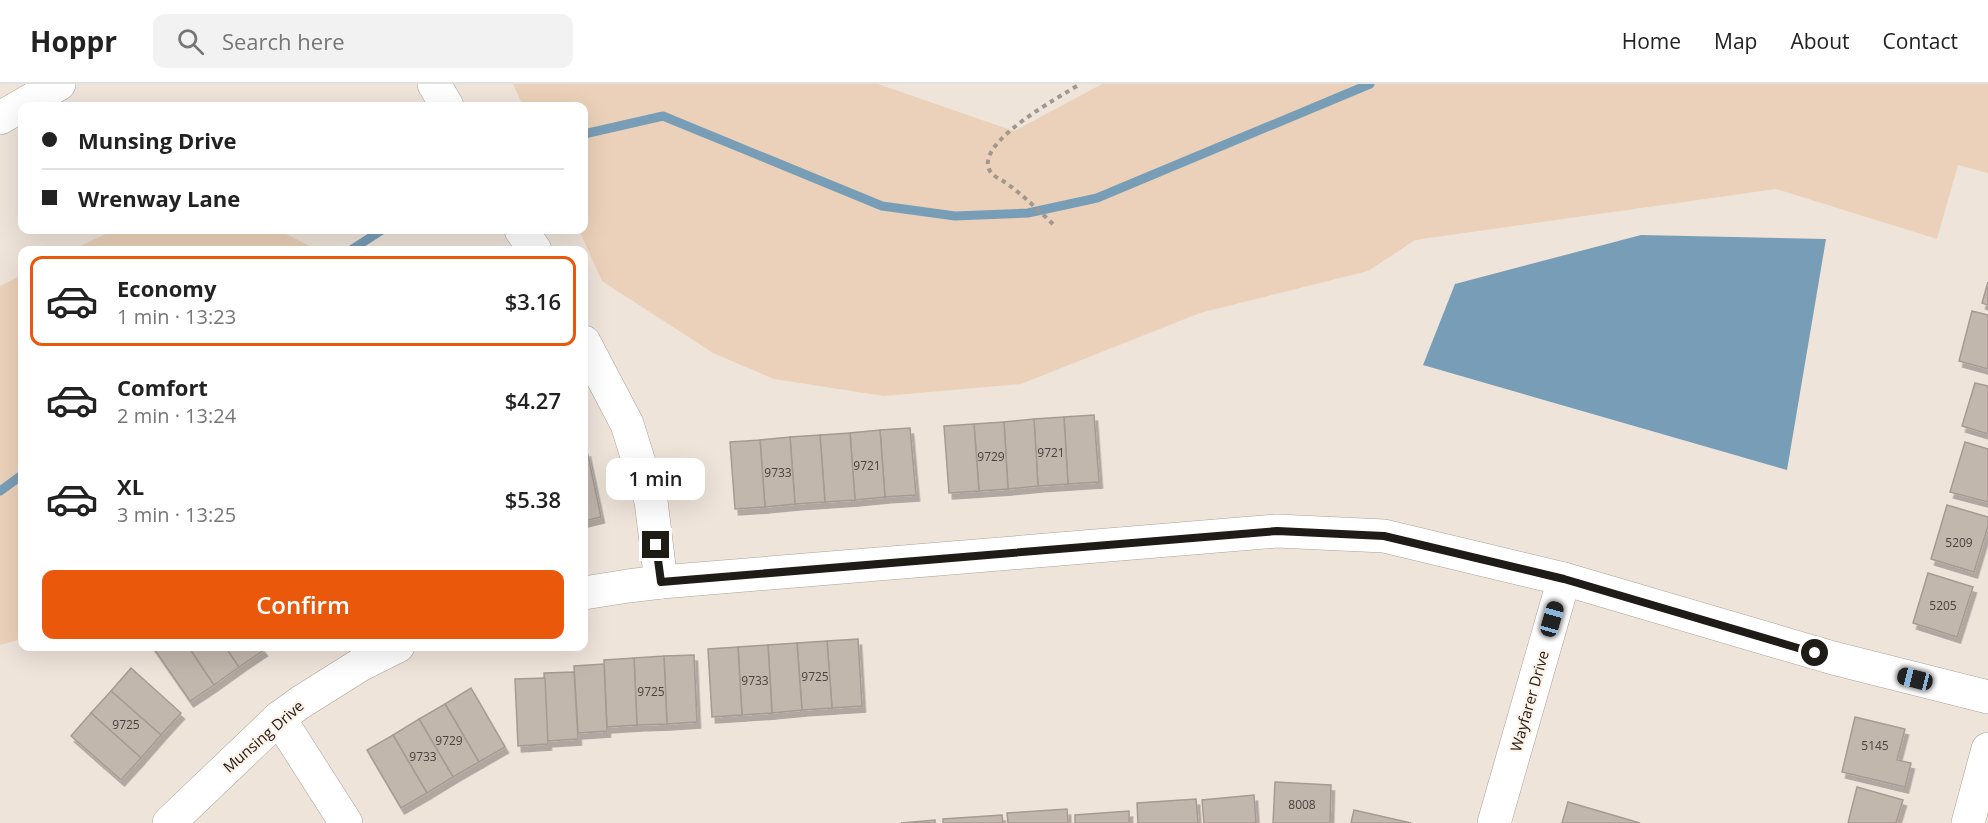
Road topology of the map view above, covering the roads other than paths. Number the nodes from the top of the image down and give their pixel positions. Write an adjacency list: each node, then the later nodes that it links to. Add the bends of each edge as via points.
1 (59, 84): 3 (street)
2 (434, 84): 4 (street)
3 (28, 102)
4 (445, 102)
5 (18, 108): 6 (street)
6 (0, 118)
7 (588, 350): 9 (street, via 627,424 651,501)
8 (1564, 579): 9 (street, via 1384,536 1277,531); 12 (street, via 1833,658); 17 (street, Wayfarer Drive)
9 (661, 582): 10 (street)
10 (588, 592)
11 (387, 651): 13 (street, Munsing Drive, via 360,664)
12 (1988, 697)
13 (279, 718): 15 (street, Munsing Drive); 16 (street)
14 (1988, 749): 18 (street)
15 (170, 823)
16 (346, 823)
17 (1494, 823)
18 (1968, 823)

